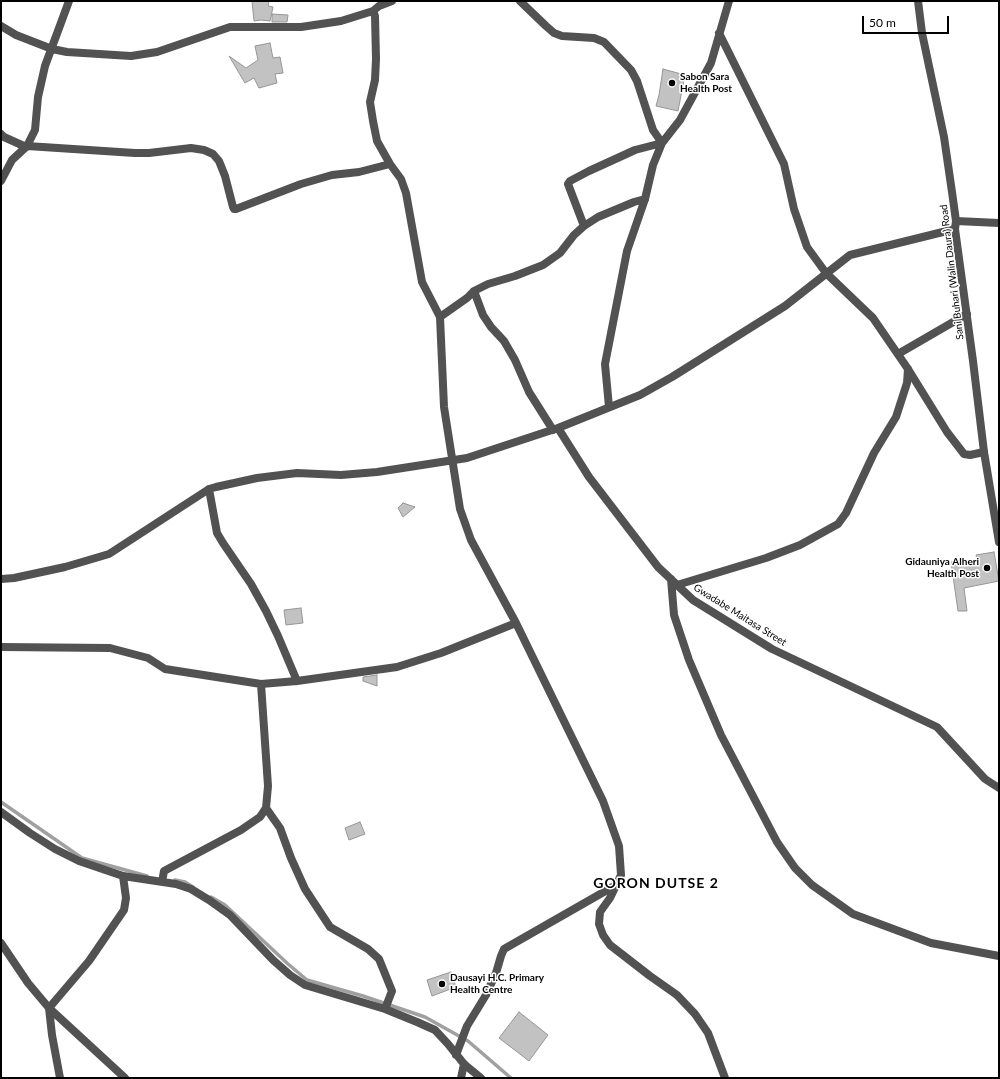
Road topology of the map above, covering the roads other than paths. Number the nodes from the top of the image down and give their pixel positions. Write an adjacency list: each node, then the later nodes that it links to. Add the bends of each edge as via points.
1 (69, 1): 9 (street)
2 (392, 1): 6 (street)
3 (520, 1): 11 (street, via 554,33 594,38 609,47 631,70 654,130)
4 (729, 1): 8 (street)
5 (918, 1): 17 (street, Sani Buhari (Walin Daura) Road, via 922,33 944,137)
6 (376, 6): 9 (street, via 341,21 301,27 230,27 157,52 131,56); 13 (street, via 375,80 370,102 377,141)
7 (1, 26): 9 (street, via 16,35)
8 (719, 33): 11 (street, via 711,63 680,120); 19 (street, via 784,164 794,209 808,247)
9 (52, 49): 12 (street, via 40,89 35,130)
10 (1, 134): 12 (street)
11 (662, 143): 15 (street, via 653,165); 18 (street, via 635,150 570,181 568,184)
12 (26, 146): 13 (street, via 135,153 191,148 204,150 213,154 219,161 234,209 332,175 359,172); 14 (street, via 12,160)
13 (390, 164): 22 (street, via 401,179 406,193 422,282)
14 (1, 180)
15 (645, 199): 18 (street, via 598,217); 25 (street, via 627,251 605,364)
16 (999, 223): 17 (street)
17 (955, 225): 19 (street, via 850,255); 21 (street, Sani Buhari (Walin Daura) Road)
18 (584, 226): 20 (street, via 560,253 543,265)
19 (826, 274): 23 (street, via 873,318); 25 (street, via 784,306 672,377 640,395)
20 (474, 291): 22 (street); 26 (street, Gwadabe Maitasa Street, via 483,315 504,341 529,392)
21 (967, 314): 23 (street); 27 (street, Sani Buhari (Walin Daura) Road)
22 (440, 318): 28 (street, via 444,407)
23 (898, 354): 24 (street)
24 (908, 369): 27 (street, via 947,432 964,454); 32 (street, via 907,384 896,417 874,453 846,513 838,524 800,545 766,558)
25 (609, 407): 26 (street)
26 (556, 429): 28 (street); 32 (street, Gwadabe Maitasa Street, via 658,567)
27 (984, 452): 30 (street, Sani Buhari (Walin Daura) Road)
28 (452, 461): 29 (street, via 341,475 297,473 257,478); 33 (street, via 460,509 472,540)
29 (209, 489): 31 (street, via 109,554 65,567); 35 (street, via 217,533 266,611)
30 (999, 542)
31 (1, 579)
32 (674, 582): 37 (street, Gwadabe Maitasa Street, via 693,600 772,649 937,727 985,779); 45 (street, via 674,615 689,660 721,735 777,842 795,868 812,885 854,914 931,943)
33 (516, 623): 35 (street, via 441,653 397,667); 42 (street, via 603,800 619,846 621,874)
34 (1, 647): 36 (street, via 110,648 148,658 165,669)
35 (297, 681): 36 (street)
36 (261, 684): 38 (street, via 268,786)
37 (999, 788)
38 (266, 808): 41 (street, via 260,817 241,830 164,871); 47 (street, via 280,828 305,888 330,927 368,949 379,959 392,991)
39 (1, 812): 40 (street, via 79,861)
40 (123, 876): 41 (street); 46 (street, via 126,898 124,910 89,961)
41 (162, 882): 47 (street, via 191,890 225,911 273,960 305,985)
42 (616, 885): 48 (street, via 504,949 496,973); 54 (street, via 600,912 599,924 603,935 610,945 677,995 695,1014 708,1032)
43 (1, 943): 44 (street)
44 (4, 953): 46 (street)
45 (999, 956)
46 (50, 1008): 50 (street); 51 (street)
47 (385, 1010): 48 (street, via 435,1030)
48 (456, 1055): 49 (street)
49 (464, 1064): 52 (street); 53 (street)
50 (60, 1078)
51 (125, 1078)
52 (461, 1078)
53 (481, 1078)
54 (725, 1078)

